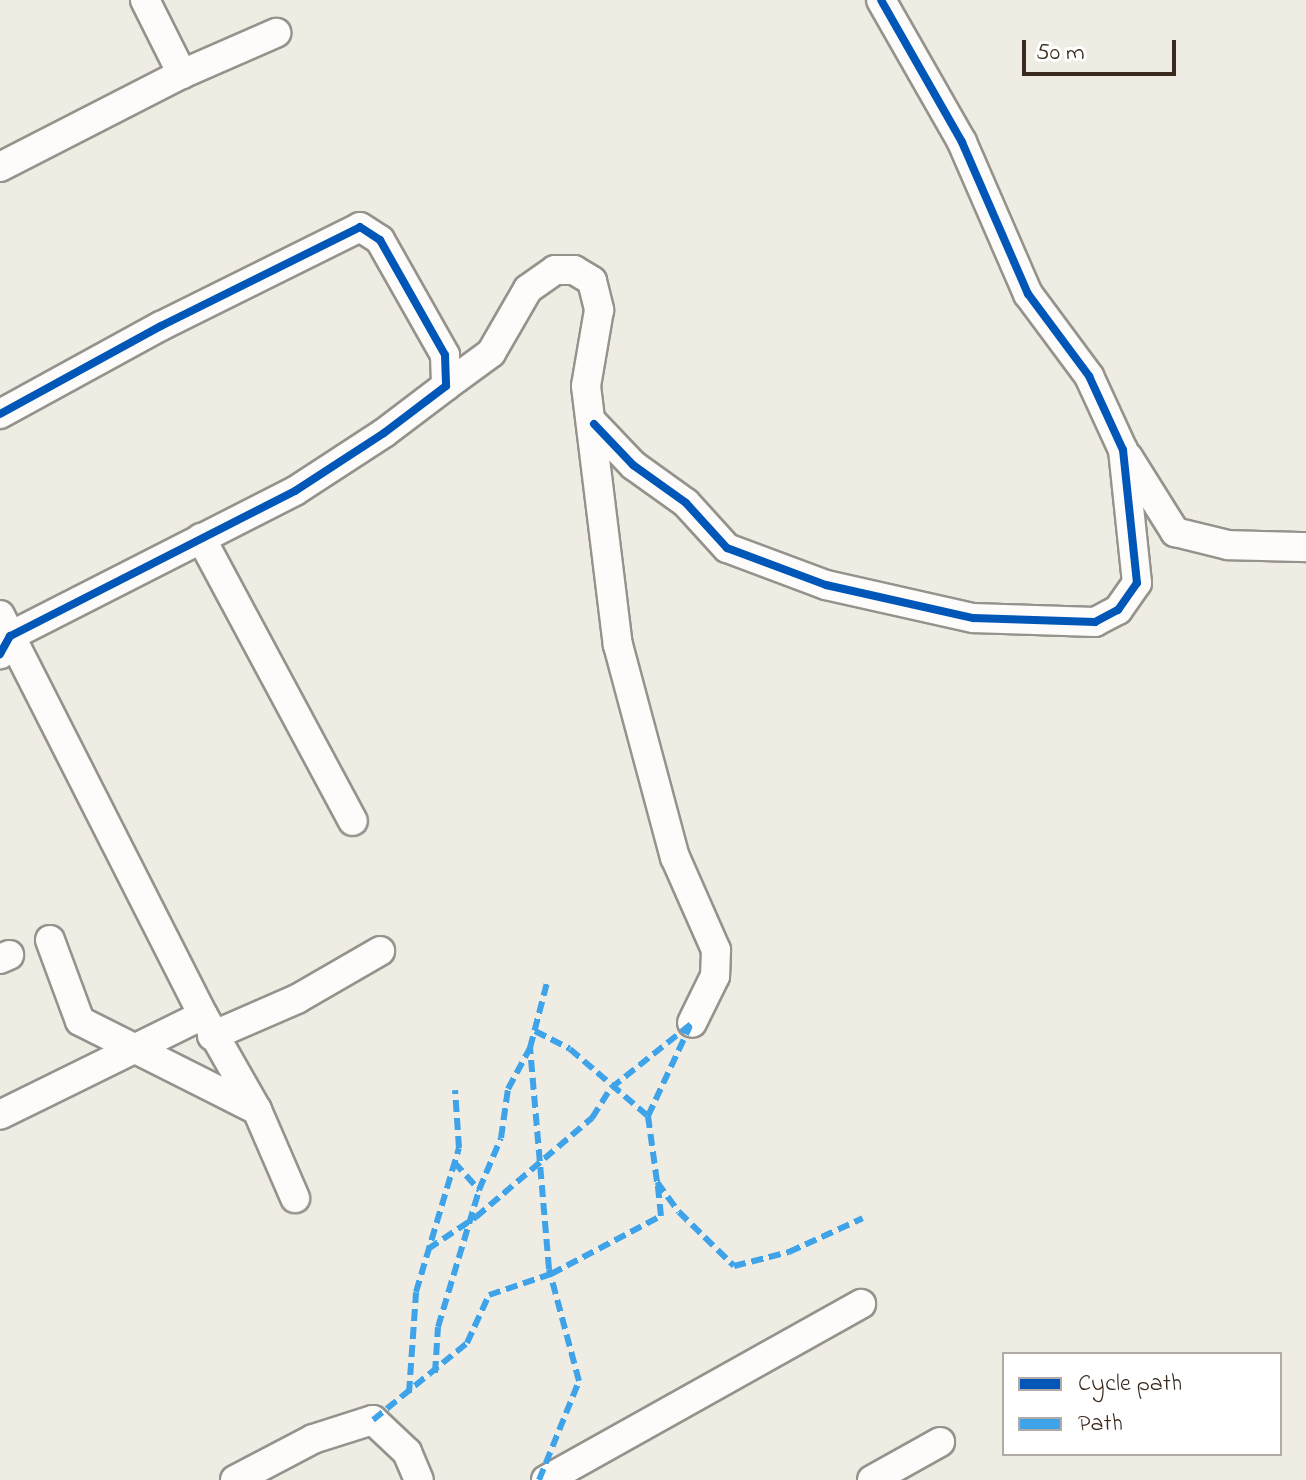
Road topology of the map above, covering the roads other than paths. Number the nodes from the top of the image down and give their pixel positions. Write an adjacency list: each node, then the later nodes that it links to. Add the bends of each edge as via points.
1 (145, 0): 4 (street)
2 (881, 0): 9 (street, via 962,142 1028,294 1089,376)
3 (276, 33): 4 (street)
4 (182, 74): 5 (street)
5 (0, 167)
6 (446, 386): 7 (street, via 445,355 380,240 360,227); 8 (street, via 491,353 528,289 555,270 574,270 592,281 599,310 586,386); 10 (street, via 295,491)
7 (0, 414)
8 (594, 424): 9 (street, via 633,465 686,503 727,548 826,585 973,618 1095,622 1118,610 1137,583); 16 (street, via 618,645 675,857 716,950 715,976)
9 (1123, 450): 11 (street, via 1175,532 1228,545)
10 (201, 538): 12 (street); 13 (street)
11 (1306, 547)
12 (3, 635): 17 (street)
13 (353, 821)
14 (50, 940): 18 (street, via 80,1021)
15 (380, 951): 17 (street, via 297,999)
16 (692, 1023)
17 (207, 1025): 18 (street); 19 (street)
18 (129, 1049): 19 (street); 20 (street)
19 (257, 1110): 21 (street)
20 (0, 1115)
21 (295, 1198)
22 (861, 1304): 26 (street)
23 (940, 1442): 27 (street)
24 (235, 1480): 25 (street, via 313,1439 373,1420 407,1452)
25 (419, 1480)
26 (546, 1480)
27 (872, 1480)

